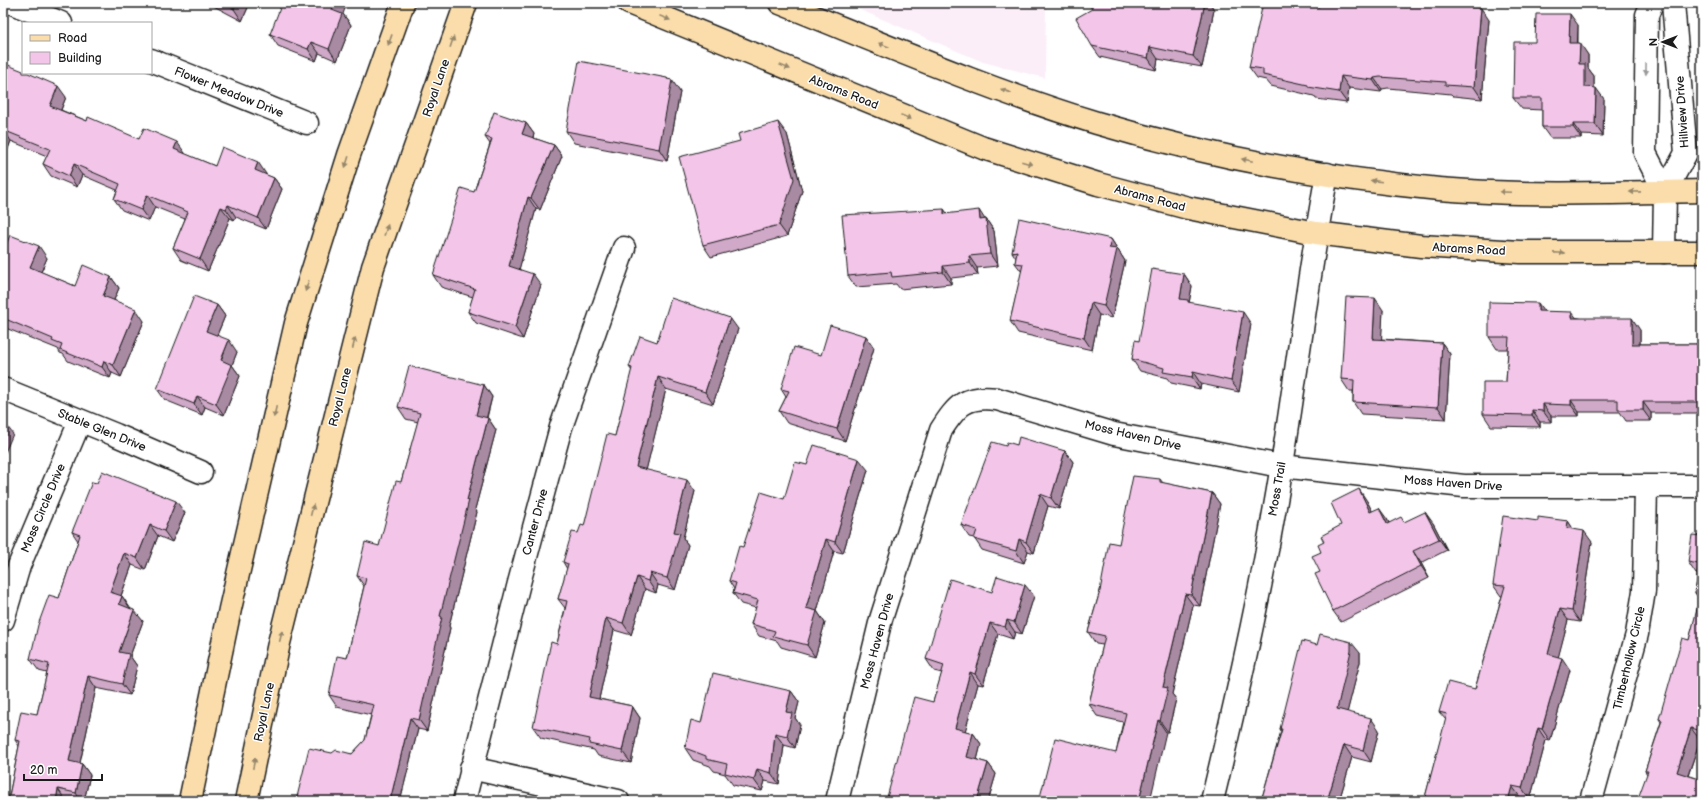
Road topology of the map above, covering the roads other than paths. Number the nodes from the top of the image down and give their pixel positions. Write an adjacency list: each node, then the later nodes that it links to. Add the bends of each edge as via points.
1 (12, 3): 8 (street)
2 (403, 3): 26 (main road, one-way to 26, via 349,155 296,324 230,609)
3 (466, 3): 27 (main road, Royal Lane, one-way to 3, via 280,643 373,267)
4 (629, 3): 14 (main road, Abrams Road, one-way to 14, via 983,148 1140,196 1237,219)
5 (780, 3): 11 (main road, one-way to 5, via 1197,149 1097,122 955,73)
6 (1652, 3): 13 (street, Hillview Drive, one-way to 13, via 1647,14 1645,153)
7 (1673, 3): 13 (street, Hillview Drive, via 1686,153)
8 (59, 22)
9 (152, 60): 10 (street, Flower Meadow Drive)
10 (307, 124)
11 (1327, 174): 13 (main road, one-way to 11, via 1490,192 1439,189); 14 (street, Moss Trail)
12 (1702, 191): 13 (main road)
13 (1665, 192): 16 (street, Hillview Drive)
14 (1316, 233): 16 (main road, Abrams Road, one-way to 16, via 1462,249 1552,253); 20 (street, Moss Trail)
15 (624, 248): 25 (street, Canter Drive, via 561,427)
16 (1664, 252): 17 (main road, Abrams Road)
17 (1702, 252)
18 (3, 389): 19 (street, Stable Glen Drive)
19 (80, 421): 21 (street, Stable Glen Drive); 24 (street, Moss Circle Drive, via 19,566)
20 (1282, 466): 23 (street, Moss Haven Drive, via 1464,486); 30 (street, Moss Haven Drive, via 1114,434 997,399 981,397 967,401 952,413 941,430 882,618); 31 (street, Moss Trail, via 1255,616)
21 (202, 472)
22 (1702, 486): 23 (street, Moss Haven Drive)
23 (1646, 487): 32 (street, Timberhollow Circle, via 1644,591 1637,634)
24 (3, 620)
25 (471, 768): 28 (street, Canter Drive); 29 (street)
26 (190, 801)
27 (246, 801)
28 (464, 801)
29 (618, 801)
30 (837, 801)
31 (1212, 801)
32 (1592, 801)

